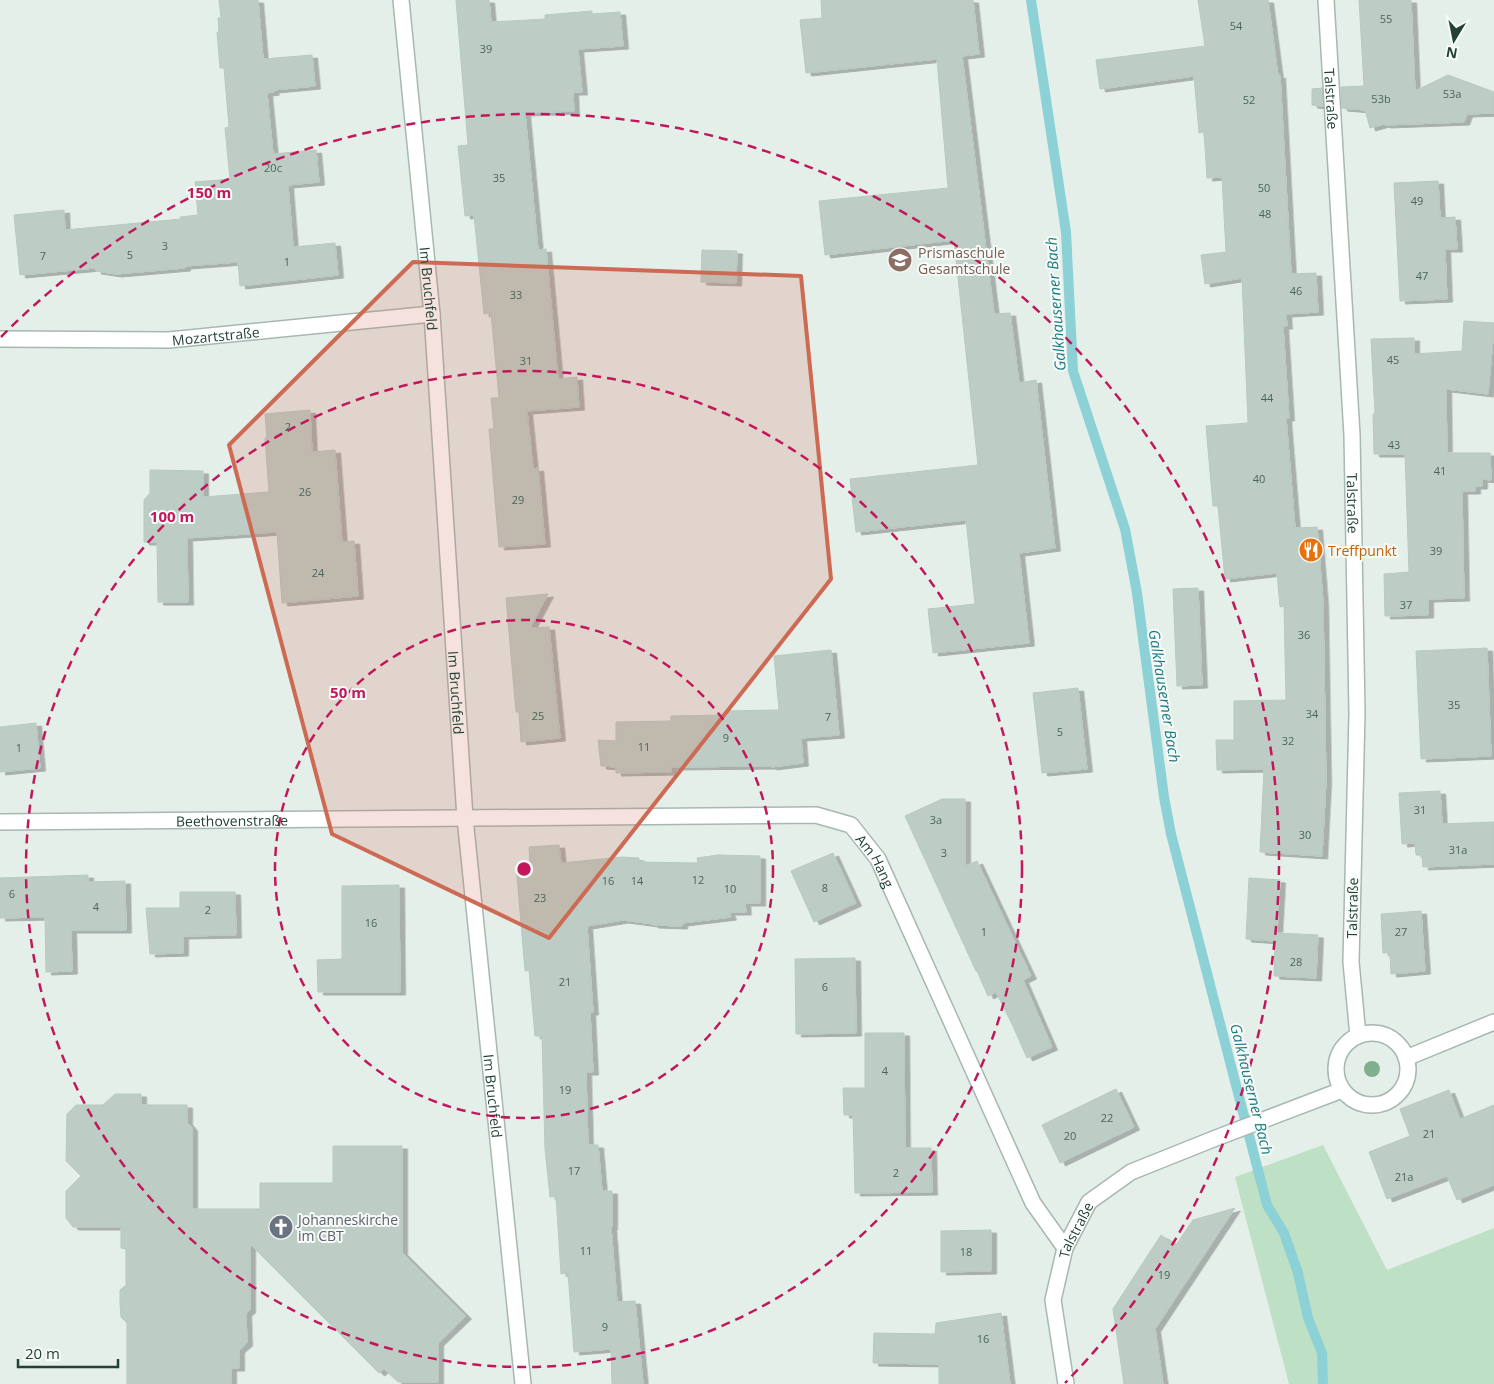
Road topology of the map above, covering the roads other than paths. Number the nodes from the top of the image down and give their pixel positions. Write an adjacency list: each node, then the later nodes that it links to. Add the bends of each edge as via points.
1 (401, 0): 3 (street, Im Bruchfeld)
2 (1326, 0): 8 (street, Talstraße, via 1352,435 1357,713 1351,962)
3 (432, 314): 4 (street, Mozartstraße, via 169,340); 5 (street, Im Bruchfeld)
4 (0, 339)
5 (465, 818): 6 (street, Beethovenstraße); 11 (street, Am Hang, via 816,815 851,825 878,860 1033,1203); 12 (street, Im Bruchfeld)
6 (0, 822)
7 (1494, 1022): 9 (street)
8 (1358, 1036): 9 (street, via 1375,1033 1387,1036 1400,1046); 10 (street, via 1347,1043 1338,1057 1336,1069)
9 (1406, 1058): 10 (street, via 1406,1081 1394,1098 1379,1105 1366,1105)
10 (1342, 1090): 11 (street, Talstraße, via 1131,1172 1089,1202)
11 (1064, 1248): 13 (street, Talstraße, via 1053,1300)
12 (523, 1384)
13 (1066, 1384)

